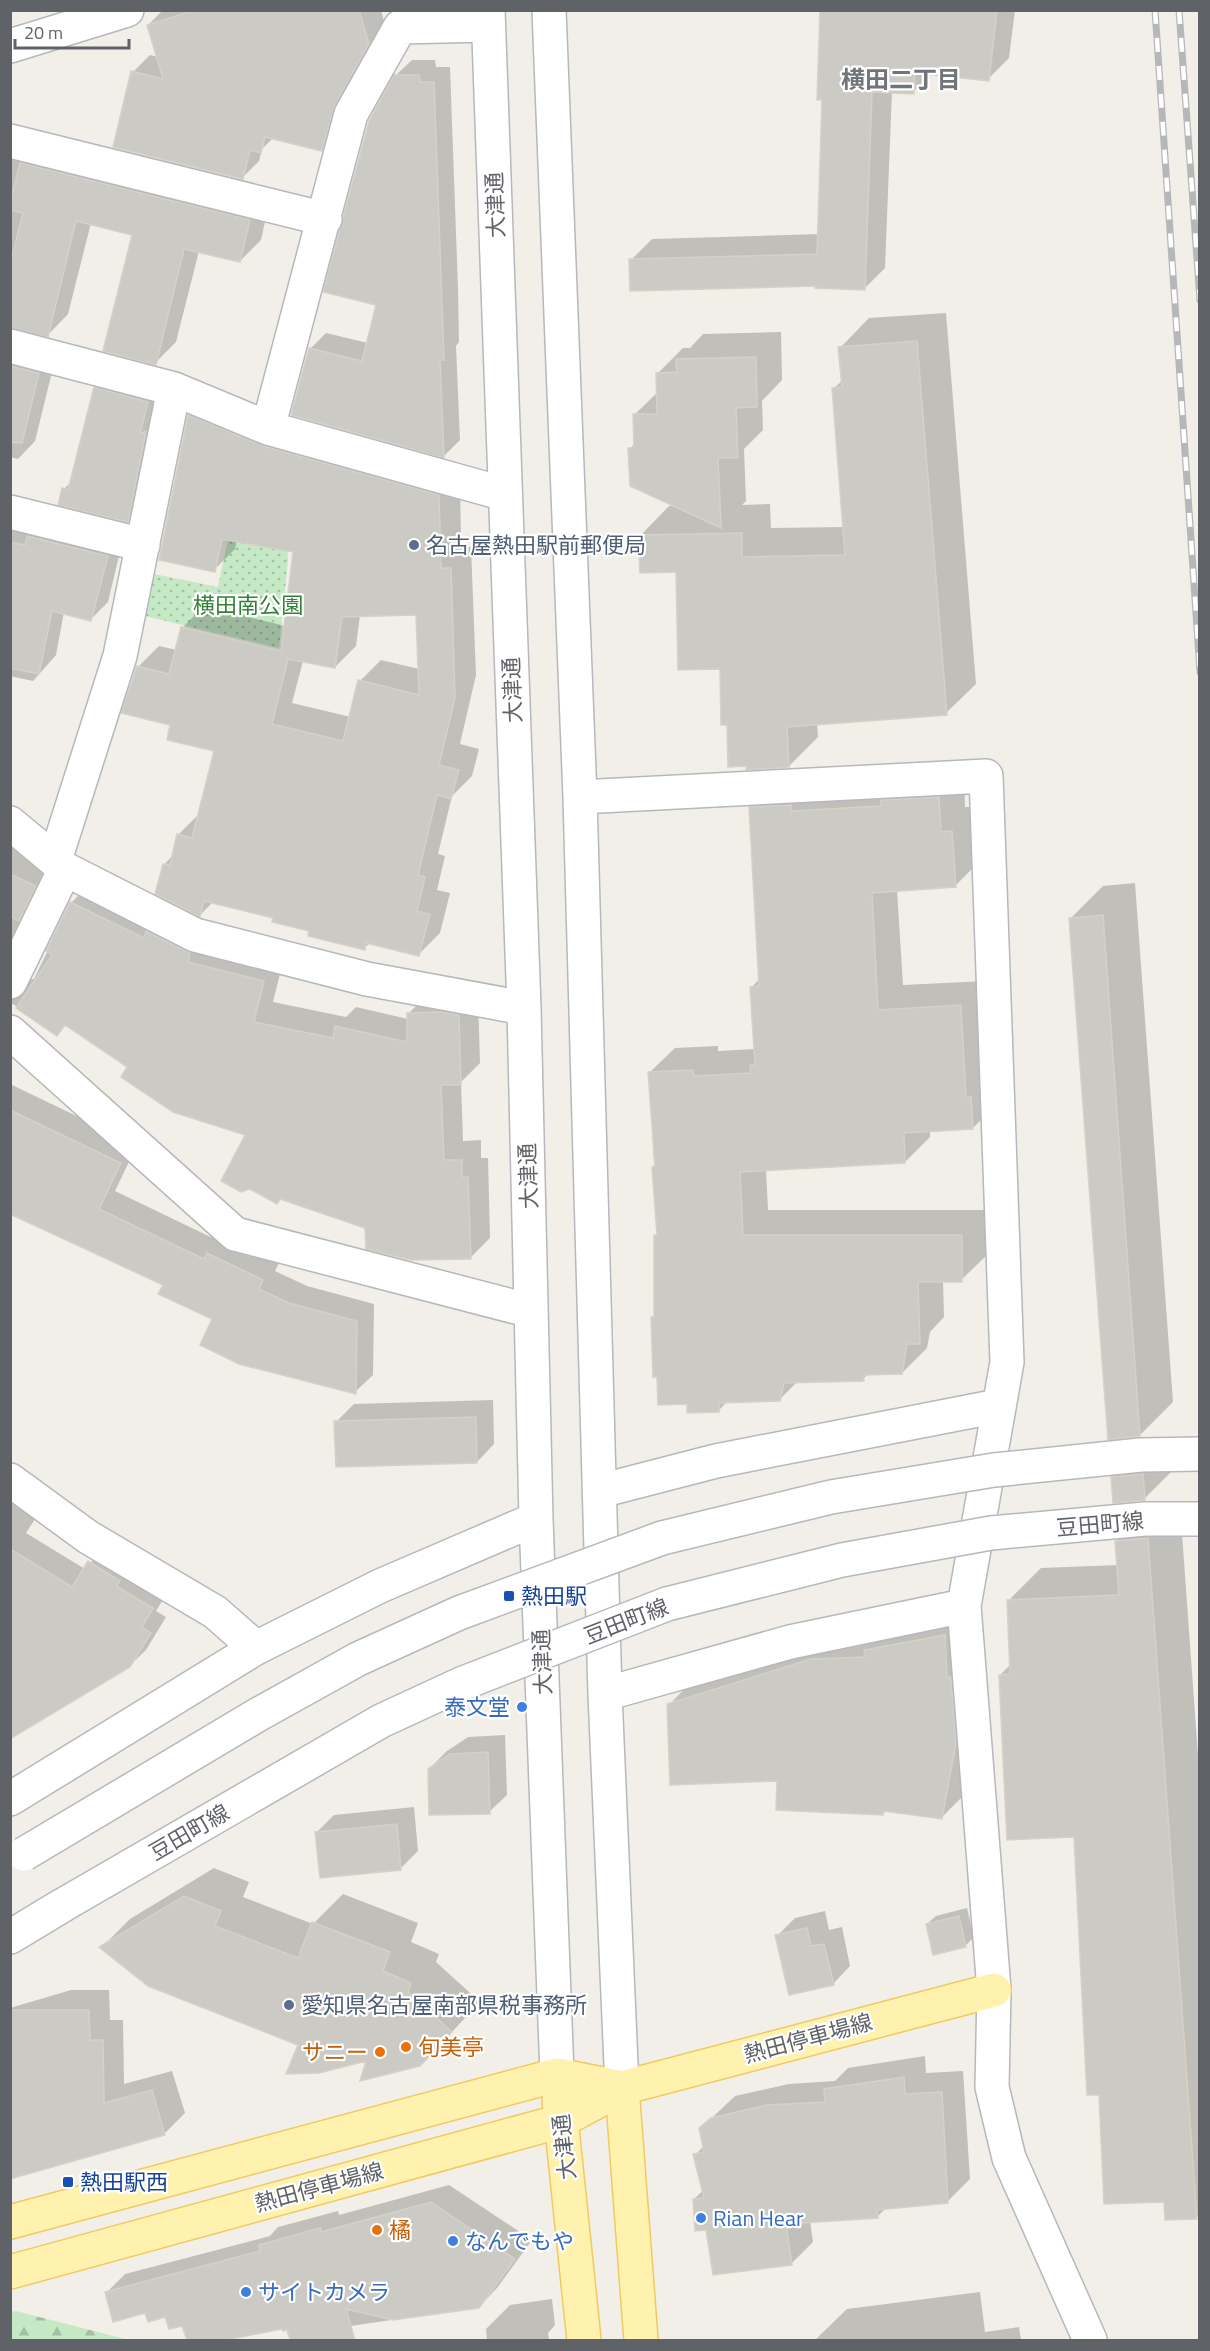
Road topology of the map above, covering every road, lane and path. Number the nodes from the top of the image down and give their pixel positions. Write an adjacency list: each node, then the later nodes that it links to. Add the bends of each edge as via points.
1 (127, 10): 4 (street)
2 (549, 10): 13 (street)
3 (488, 18): 6 (street, via 400,27 351,114); 10 (street, 大津通)
4 (10, 46)
5 (10, 141): 6 (street)
6 (325, 219): 9 (street)
7 (10, 346): 8 (street)
8 (174, 389): 9 (street); 12 (street)
9 (268, 428): 10 (street)
10 (505, 494): 17 (street, 大津通)
11 (10, 512): 12 (street)
12 (143, 545): 15 (street, via 120,656)
13 (580, 797): 20 (street, via 986,776 1007,1362); 23 (street)
14 (10, 823): 15 (street)
15 (60, 865): 16 (street); 17 (street, via 195,935 367,979)
16 (10, 982)
17 (524, 1008): 19 (street, 大津通)
18 (10, 1032): 19 (street, via 235,1234)
19 (531, 1311): 24 (street, 大津通)
20 (998, 1406): 23 (street, via 716,1461); 26 (street)
21 (1200, 1454): 30 (street, bridge, via 1141,1455 994,1470 831,1497 662,1538 459,1613 358,1659)
22 (10, 1480): 27 (street, via 88,1537 215,1612)
23 (600, 1491): 28 (street)
24 (536, 1519): 27 (street, via 380,1586); 33 (street, 大津通)
25 (1200, 1519): 31 (street, 豆田町線, bridge, via 1145,1519 991,1533 842,1560 667,1604 461,1684 381,1721)
26 (964, 1606): 28 (street, via 790,1642); 32 (street)
27 (256, 1648): 29 (street)
28 (605, 1694): 34 (street)
29 (10, 1799)
30 (17, 1858)
31 (10, 1937)
32 (994, 1990): 34 (main road, 熱田停車場線); 40 (street, via 992,2087 1009,2158)
33 (557, 2075): 34 (main road, 熱田停車場線); 35 (main road, 大津通); 36 (main road, 熱田停車場線)
34 (622, 2088): 35 (main road, 熱田停車場線); 39 (main road)
35 (561, 2121): 37 (main road, 熱田停車場線); 38 (main road, 大津通)
36 (10, 2222)
37 (10, 2272)
38 (584, 2340)
39 (641, 2340)
40 (1090, 2340)

